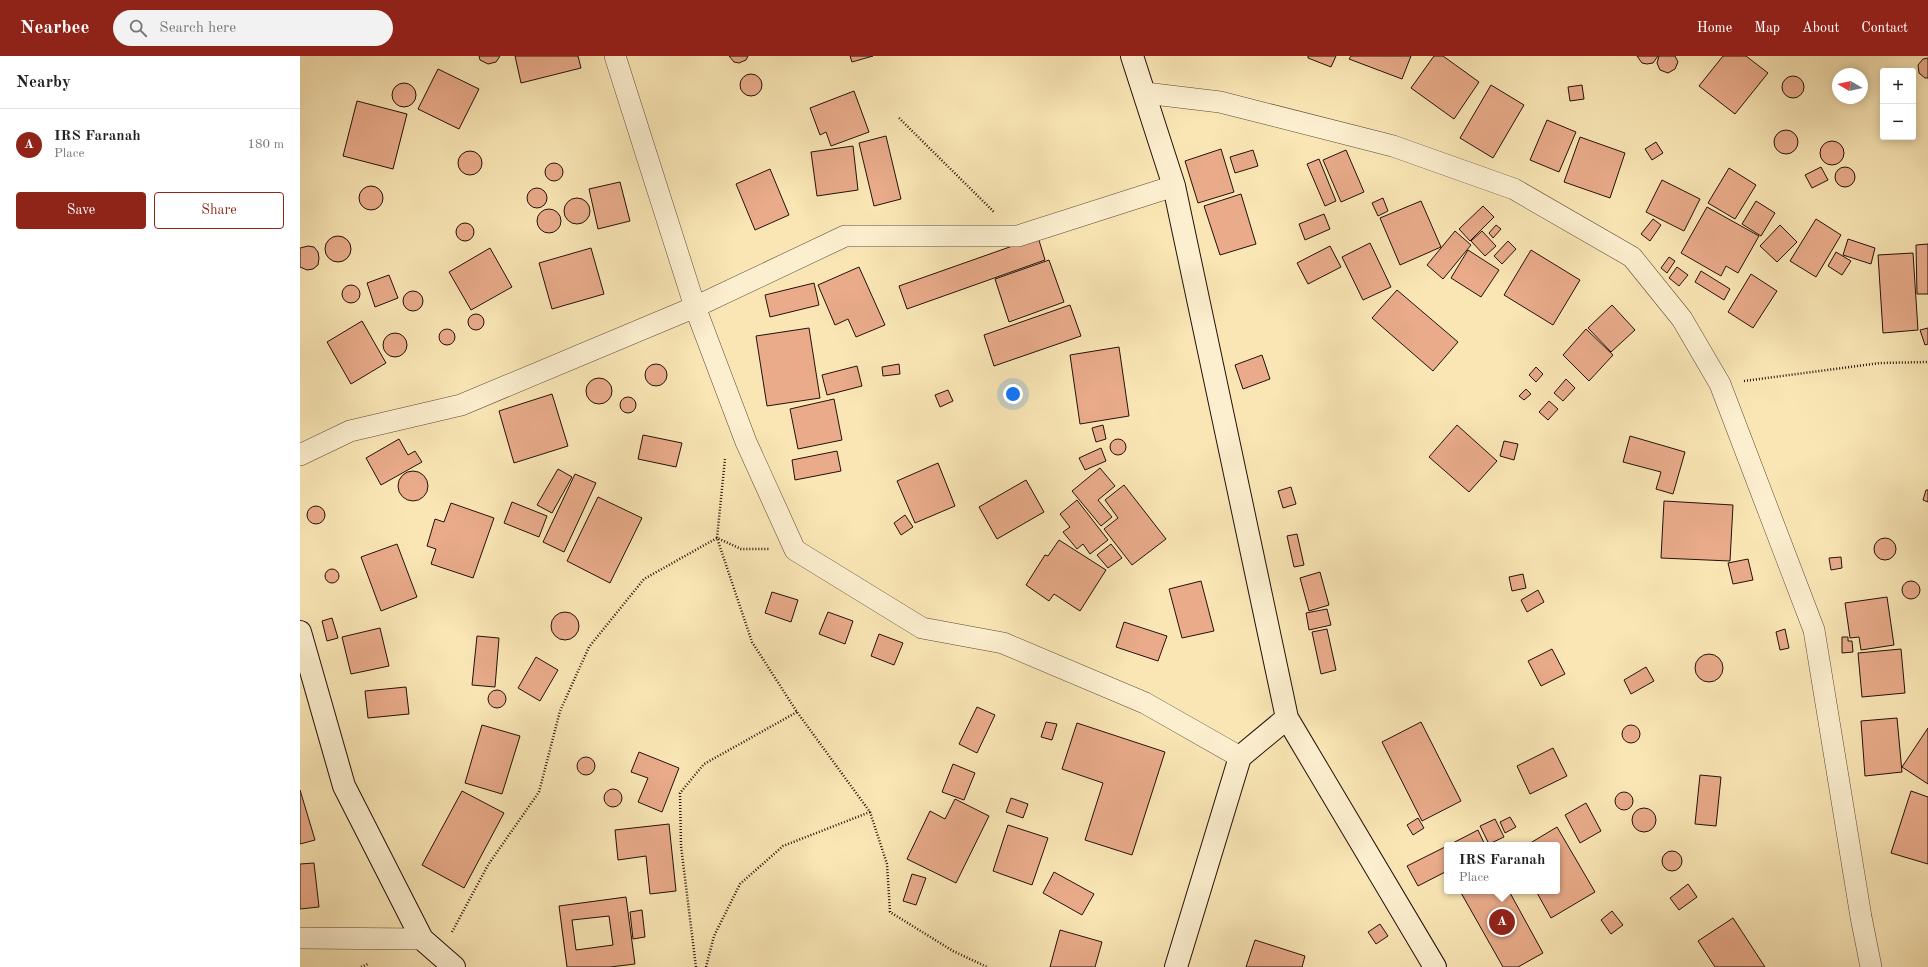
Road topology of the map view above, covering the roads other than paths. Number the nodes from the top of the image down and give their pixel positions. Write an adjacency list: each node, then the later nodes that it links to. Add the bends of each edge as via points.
1 (615, 56): 5 (street)
2 (1132, 56): 3 (main road)
3 (1145, 93): 4 (main road); 15 (street, via 1220,102 1393,146 1514,189 1632,257 1682,319 1720,384 1814,630 1860,917)
4 (1174, 186): 5 (street, via 1018,236 845,236); 8 (main road)
5 (694, 307): 6 (street, via 461,405 350,431); 9 (street, via 746,442 795,550 922,628 1003,643 1145,703)
6 (300, 455)
7 (300, 632): 11 (main road, via 344,786)
8 (1287, 718): 9 (main road); 14 (main road)
9 (1240, 757): 13 (main road)
10 (300, 938): 11 (street)
11 (422, 939): 12 (main road)
12 (447, 961)
13 (1176, 967)
14 (1435, 967)
15 (1871, 967)

